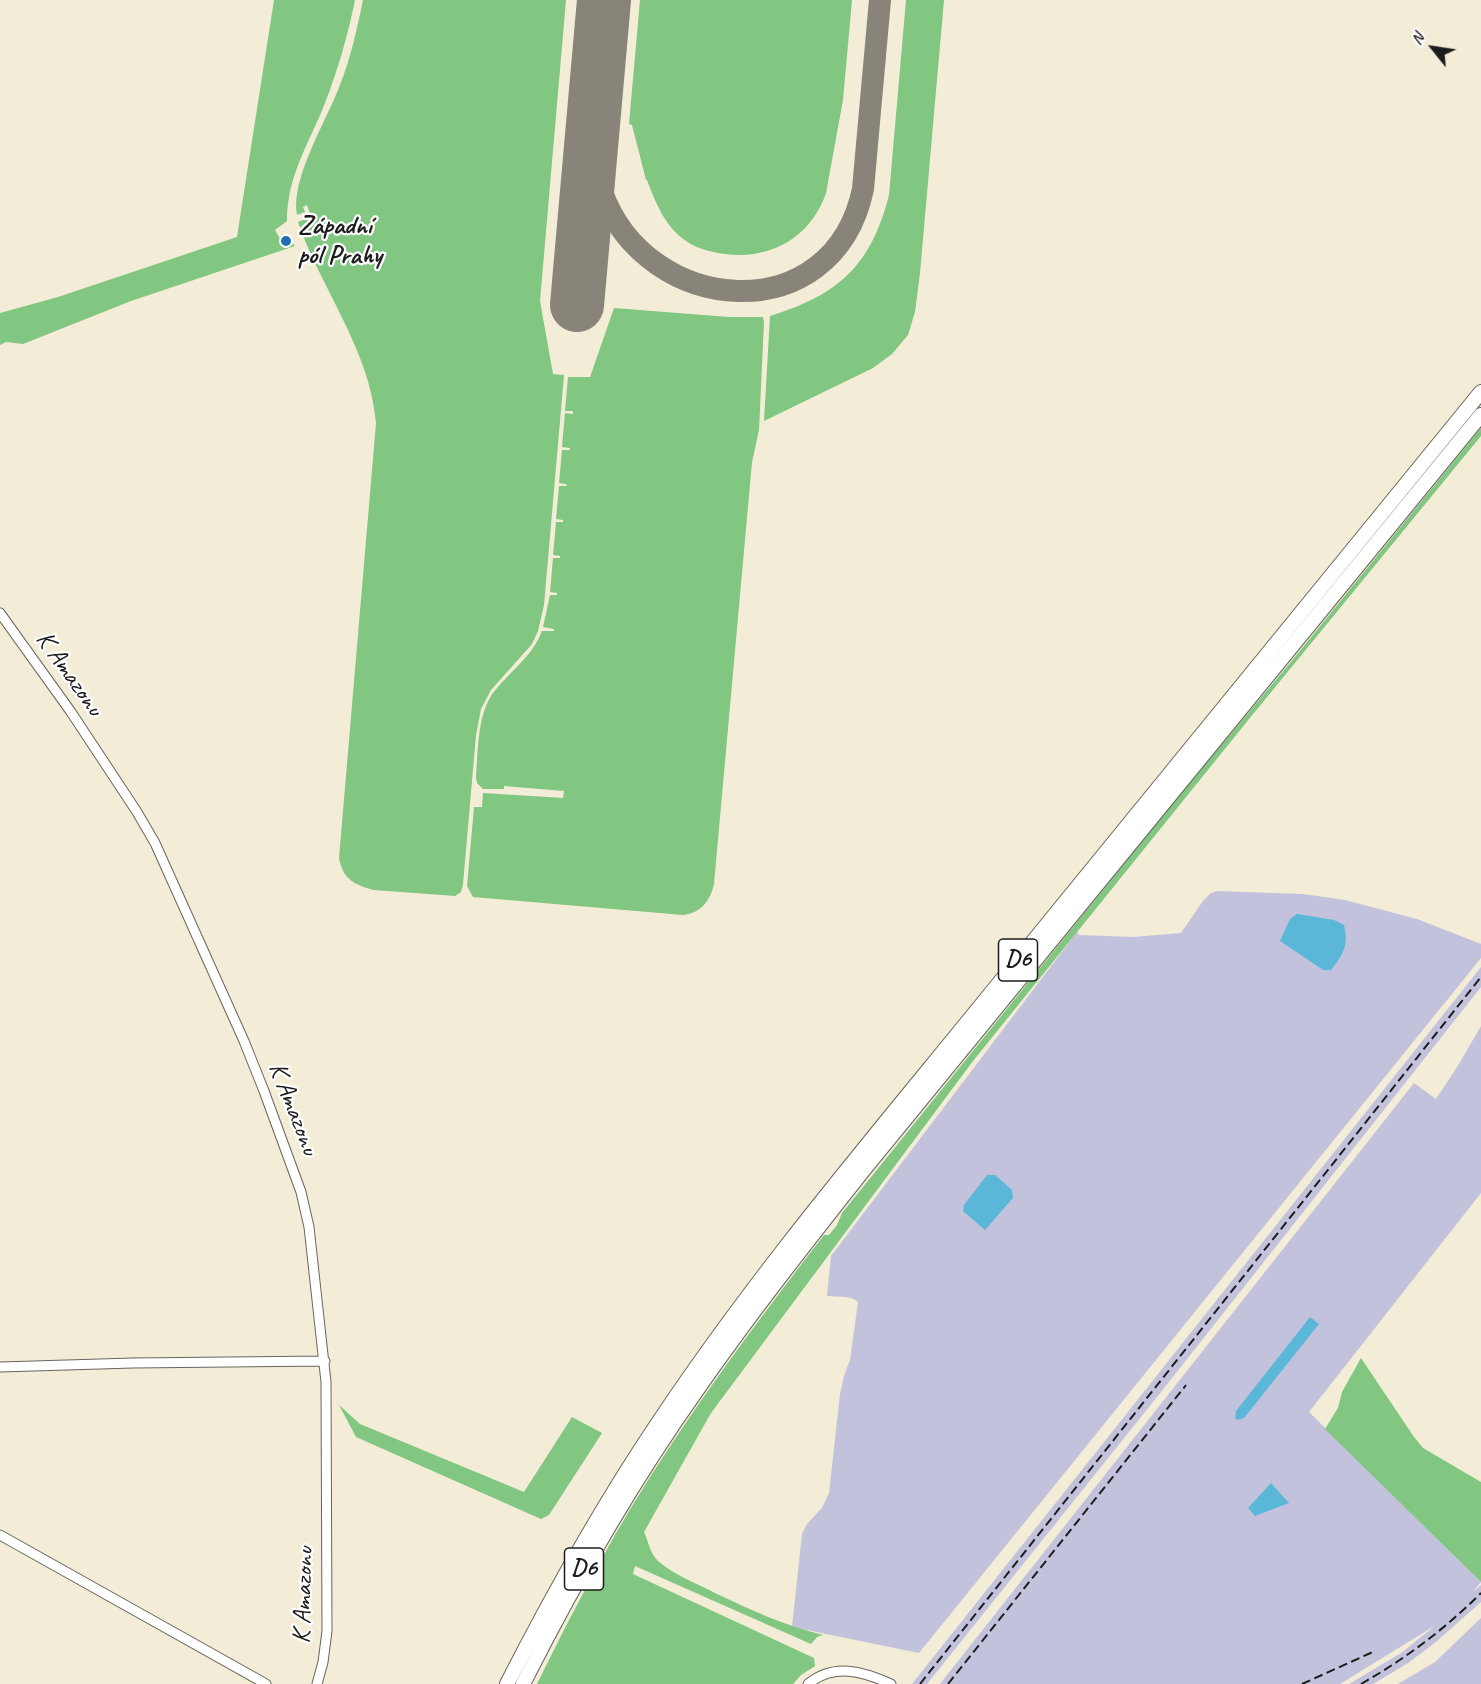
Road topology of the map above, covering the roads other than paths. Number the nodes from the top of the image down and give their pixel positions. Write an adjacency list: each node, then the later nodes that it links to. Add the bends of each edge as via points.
1 (1481, 392): 9 (highway, D6, via 768,1269 679,1391 608,1502)
2 (1481, 415): 10 (highway, D6, via 773,1286 646,1467)
3 (0, 613): 4 (street, K Amazonu, via 71,712 155,843 244,1041 301,1192)
4 (325, 1361): 5 (street); 8 (street, K Amazonu, via 327,1631)
5 (0, 1367)
6 (0, 1535): 7 (street)
7 (266, 1684)
8 (317, 1684)
9 (507, 1684)
10 (523, 1684)
11 (808, 1684): 12 (street, via 833,1671 857,1671)
12 (891, 1684)

